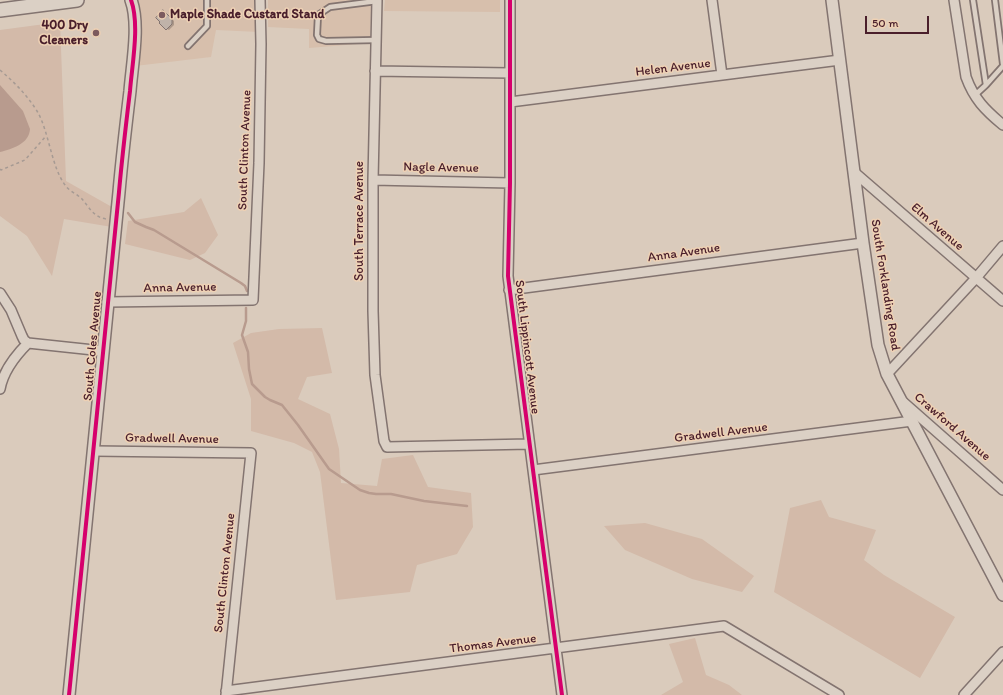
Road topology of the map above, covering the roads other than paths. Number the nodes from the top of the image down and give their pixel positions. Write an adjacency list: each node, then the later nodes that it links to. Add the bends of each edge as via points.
1 (78, 0): 12 (main road)
2 (131, 0): 34 (street, South Coles Avenue, via 135,23 132,69)
3 (207, 0): 14 (lane, via 207,26)
4 (260, 0): 32 (street, South Clinton Avenue, via 259,163)
5 (377, 0): 13 (street, South Terrace Avenue); 13 (lane, via 330,7 318,15 317,35 319,39 326,41)
6 (510, 0): 18 (street, South Lippincott Avenue)
7 (712, 0): 19 (street)
8 (832, 0): 15 (street, South Forklanding Road)
9 (954, 0): 21 (street, via 966,77)
10 (973, 0): 20 (lane)
11 (995, 0): 16 (lane)
12 (0, 10)
13 (376, 40): 17 (street, South Terrace Avenue)
14 (188, 46)
15 (840, 60): 19 (street, Helen Avenue); 24 (street, South Forklanding Road)
16 (1003, 65): 20 (lane)
17 (375, 71): 18 (street); 25 (street, South Terrace Avenue)
18 (510, 73): 22 (street, South Lippincott Avenue)
19 (722, 75): 22 (street, Helen Avenue)
20 (986, 85): 21 (lane)
21 (974, 96): 23 (street, via 986,111)
22 (510, 102): 26 (street, South Lippincott Avenue)
23 (1003, 125)
24 (854, 172): 27 (street, South Forklanding Road); 29 (street, Elm Avenue)
25 (373, 180): 26 (street, Nagle Avenue); 41 (street, South Terrace Avenue, via 375,375 387,447)
26 (510, 183): 30 (street, South Lippincott Avenue)
27 (863, 243): 30 (street, Anna Avenue); 37 (street, South Forklanding Road, via 878,345)
28 (1003, 246): 29 (street)
29 (976, 278): 33 (street, Elm Avenue); 37 (street)
30 (509, 290): 41 (street, South Lippincott Avenue)
31 (0, 293): 35 (street)
32 (253, 300): 34 (street, Anna Avenue)
33 (1003, 301)
34 (107, 302): 36 (street, South Coles Avenue)
35 (28, 343): 36 (street); 38 (street, via 4,376)
36 (103, 351): 42 (street, South Coles Avenue)
37 (887, 374): 39 (street, South Forklanding Road)
38 (0, 389)
39 (901, 401): 40 (street, South Forklanding Road); 45 (street, Crawford Avenue)
40 (912, 421): 44 (street, Gradwell Avenue); 46 (street, South Forklanding Road)
41 (529, 444): 44 (street, South Lippincott Avenue)
42 (94, 451): 43 (street, Gradwell Avenue); 50 (street, South Coles Avenue)
43 (251, 453): 49 (street, South Clinton Avenue)
44 (533, 470): 47 (street, South Lippincott Avenue)
45 (1003, 490)
46 (1003, 595)
47 (556, 649): 49 (street, Thomas Avenue); 51 (street, South Lippincott Avenue); 52 (street, Thomas Avenue, via 724,626)
48 (1003, 652): 53 (street)
49 (226, 693)
50 (69, 695)
51 (562, 695)
52 (840, 695)
53 (964, 695)

